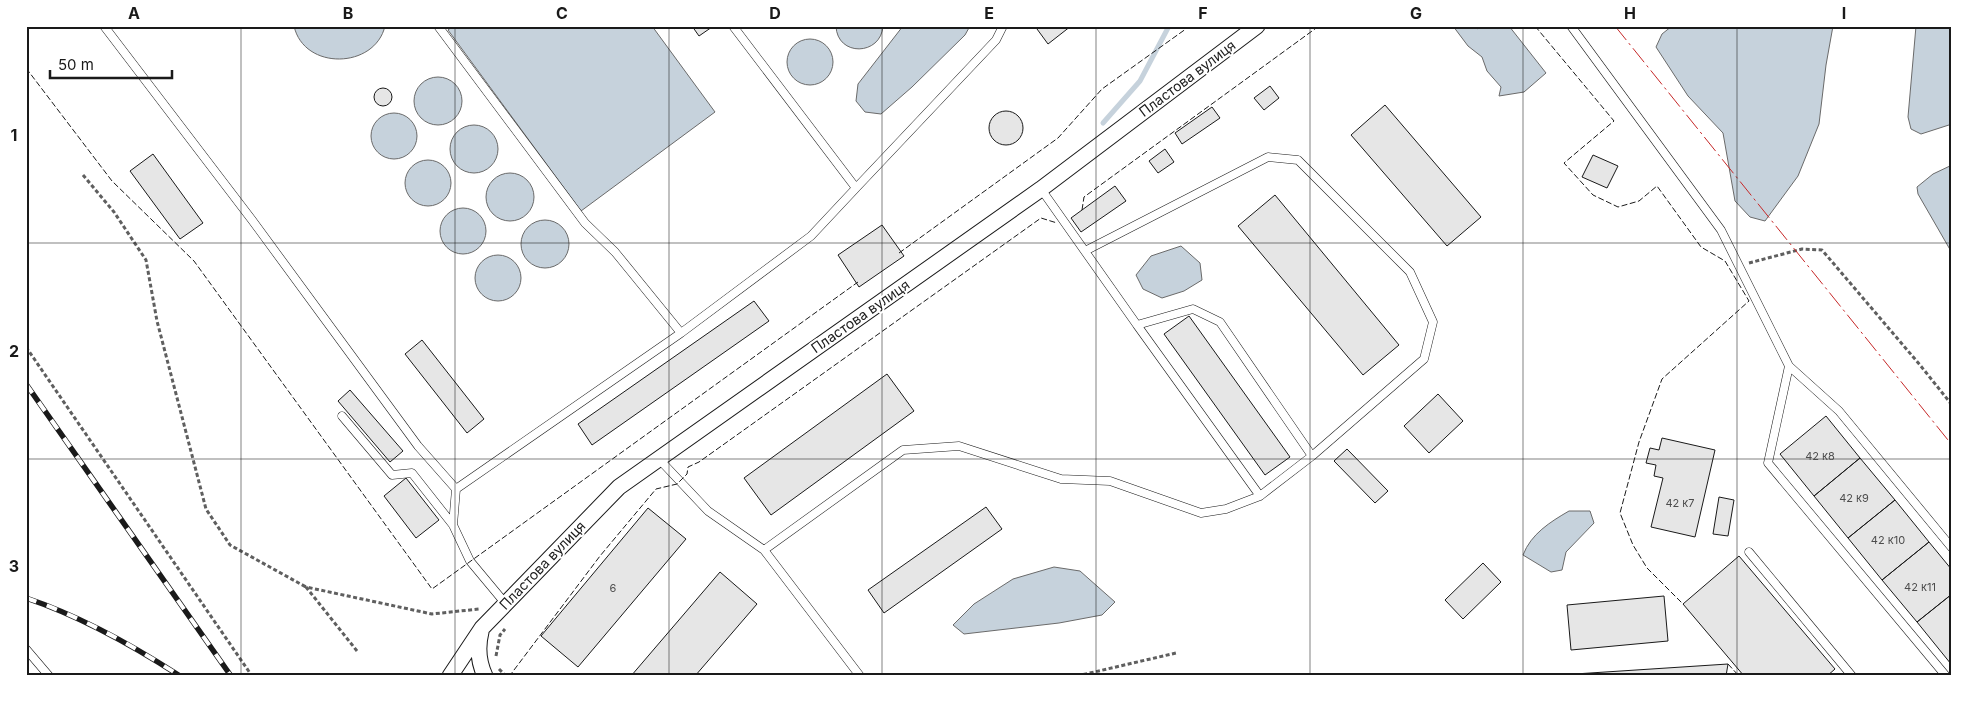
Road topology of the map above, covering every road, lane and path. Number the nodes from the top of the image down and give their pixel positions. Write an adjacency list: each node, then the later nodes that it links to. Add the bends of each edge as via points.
1 (104, 26): 20 (lane, via 412,438)
2 (438, 26): 13 (lane, via 585,223 615,252)
3 (733, 26): 8 (lane)
4 (1003, 26): 8 (lane, via 996,40)
5 (1257, 26): 9 (street, Пластова вулиця)
6 (1571, 26): 11 (lane, via 1722,230)
7 (84, 175): 26 (path, via 146,260 157,321 206,509 230,544)
8 (856, 188): 13 (lane, via 811,236)
9 (1041, 189): 10 (lane); 19 (street, Пластова вулиця)
10 (1085, 251): 12 (lane); 18 (lane, via 1268,157 1298,160 1410,272 1433,322 1424,359)
11 (1739, 266): 15 (lane); 16 (path, via 1802,249 1822,250)
12 (1137, 324): 18 (lane, via 1193,309 1220,322); 21 (lane)
13 (680, 333): 20 (lane)
14 (26, 347): 35 (path)
15 (1789, 366): 23 (lane, via 1839,411); 42 (lane, via 1768,463)
16 (1952, 405)
17 (342, 416): 22 (lane, via 392,475 412,473)
18 (1312, 456): 21 (lane)
19 (658, 458): 24 (lane, via 708,511); 27 (street, Пластова вулиця, via 619,487)
20 (456, 489): 22 (lane)
21 (1260, 496): 24 (lane, via 1226,509 1201,513 1110,481 1061,479 959,446 903,450)
22 (453, 525): 27 (lane, via 470,561)
23 (1952, 548)
24 (764, 550): 39 (lane)
25 (1749, 552): 41 (lane)
26 (306, 587): 28 (path, via 432,614); 32 (path)
27 (505, 602): 29 (street, Пластова вулиця)
28 (482, 609)
29 (482, 628): 36 (street, Пластова вулиця); 37 (street, via 478,646)
30 (505, 628): 38 (path, via 500,635 496,657 498,668)
31 (26, 649): 34 (lane)
32 (356, 651)
33 (1176, 653): 40 (path)
34 (48, 676)
35 (252, 676)
36 (450, 676)
37 (485, 676)
38 (506, 676)
39 (860, 676)
40 (1077, 676)
41 (1852, 676)
42 (1946, 676)

